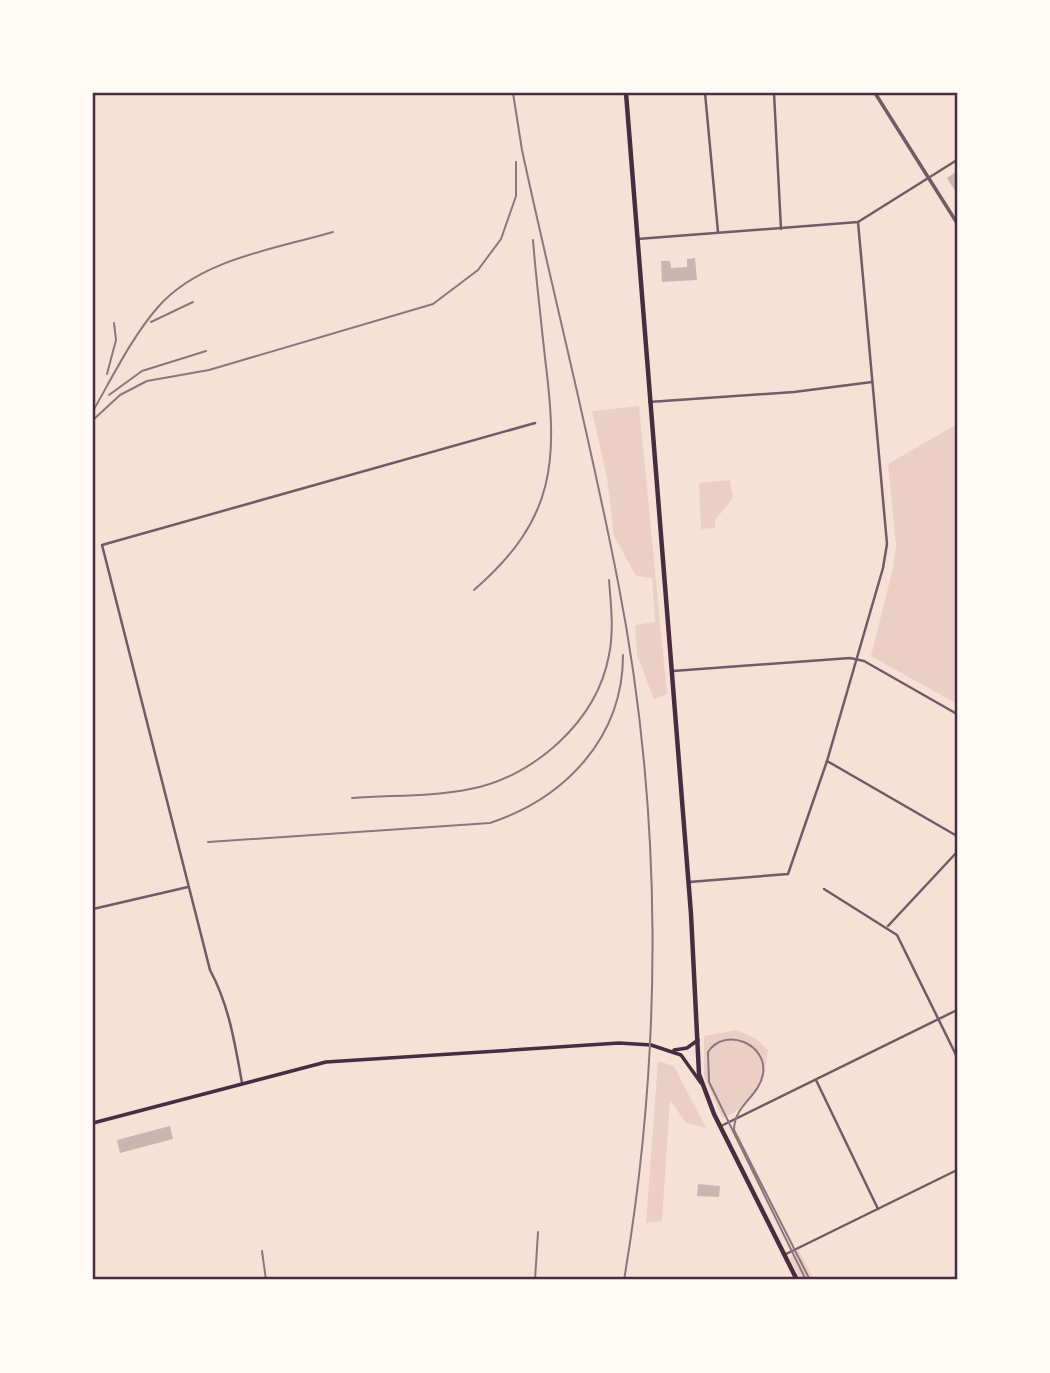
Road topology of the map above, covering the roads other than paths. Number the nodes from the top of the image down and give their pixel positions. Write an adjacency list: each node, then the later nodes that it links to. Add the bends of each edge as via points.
1 (626, 93): 11 (main road)
2 (705, 93): 10 (street)
3 (774, 93): 9 (street)
4 (875, 93): 6 (street)
5 (957, 160): 6 (street)
6 (930, 177): 7 (street); 8 (street)
7 (859, 222): 9 (street); 12 (street)
8 (957, 223)
9 (781, 229): 10 (street)
10 (718, 233): 11 (street)
11 (637, 239): 13 (main road)
12 (872, 382): 13 (street); 15 (street, via 887,544)
13 (649, 402): 16 (main road)
14 (536, 423): 22 (street, via 102,545)
15 (857, 659): 16 (street); 17 (street); 18 (street)
16 (673, 671): 21 (main road)
17 (957, 714)
18 (827, 761): 19 (street); 21 (street, via 788,874)
19 (957, 836)
20 (957, 852): 25 (street)
21 (689, 882): 28 (main road)
22 (190, 887): 24 (street); 32 (street, via 210,970 222,991)
23 (824, 889): 25 (street)
24 (93, 909)
25 (888, 927): 27 (street, via 897,935)
26 (957, 1010): 27 (street)
27 (939, 1020): 30 (street); 31 (street)
28 (699, 1038): 29 (main road, via 687,1048); 33 (main road)
29 (673, 1050): 32 (main road, via 619,1044 326,1062); 33 (main road)
30 (957, 1057)
31 (816, 1080): 35 (street); 37 (street)
32 (242, 1083): 34 (main road)
33 (701, 1083): 35 (main road)
34 (93, 1123)
35 (720, 1126): 38 (main road)
36 (957, 1170): 37 (street)
37 (878, 1209): 38 (street)
38 (784, 1255): 39 (main road)
39 (797, 1280)

